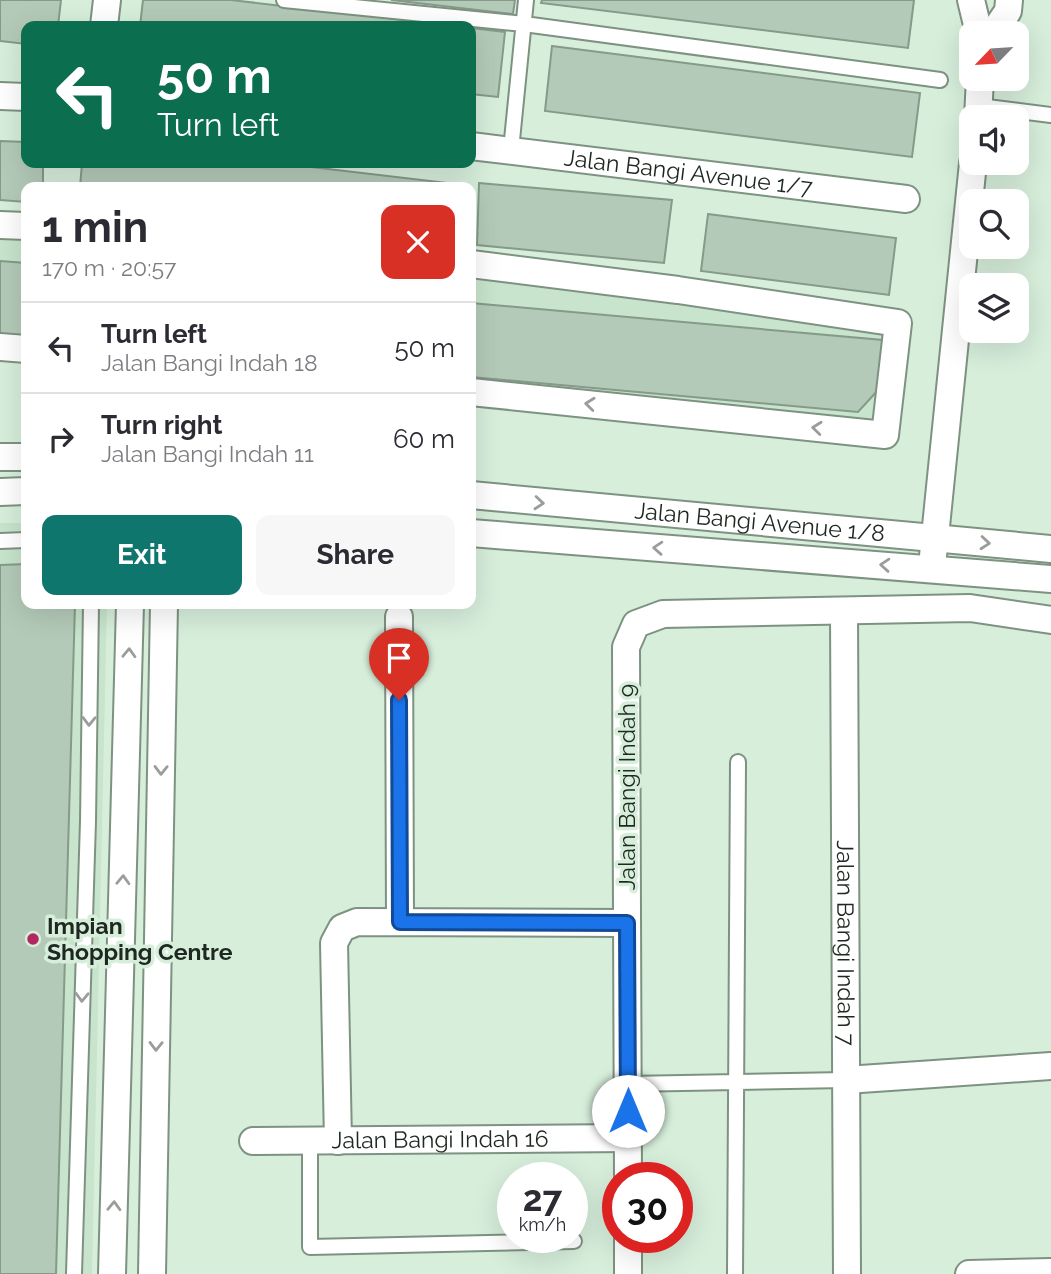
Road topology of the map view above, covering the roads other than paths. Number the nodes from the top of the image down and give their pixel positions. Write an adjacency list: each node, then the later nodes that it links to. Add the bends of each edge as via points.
1 (107, 0): 6 (street)
2 (284, 0): 9 (lane)
3 (526, 0): 9 (lane)
4 (971, 0): 7 (street)
5 (1009, 0): 8 (street)
6 (105, 21)
7 (976, 21)
8 (1001, 21)
9 (524, 24): 10 (lane); 16 (lane)
10 (940, 80)
11 (0, 96): 12 (street)
12 (21, 97)
13 (1029, 114): 14 (lane)
14 (1051, 115)
15 (476, 146): 16 (street, Jalan Bangi Avenue 1/7)
16 (511, 150): 18 (street, Jalan Bangi Avenue 1/7)
17 (972, 175): 31 (street)
18 (906, 199)
19 (0, 225): 20 (street)
20 (21, 226)
21 (476, 265): 24 (street, one-way to 24, via 898,323 885,435)
22 (0, 347): 23 (street)
23 (21, 349)
24 (476, 393)
25 (0, 457): 26 (street)
26 (21, 457)
27 (21, 491): 28 (street)
28 (0, 492)
29 (476, 495): 31 (street, Jalan Bangi Avenue 1/8, one-way to 31)
30 (476, 533): 35 (street, Jalan Bangi Avenue 1/8, one-way to 30)
31 (935, 538): 34 (street, Jalan Bangi Avenue 1/8, one-way to 34); 35 (street)
32 (21, 540): 33 (lane)
33 (0, 541)
34 (1051, 549)
35 (932, 568): 36 (street, Jalan Bangi Avenue 1/8)
36 (1051, 579)
37 (91, 609): 58 (lane, one-way to 58)
38 (130, 609): 59 (street, one-way to 38)
39 (163, 609): 60 (street, one-way to 60)
40 (844, 612): 42 (street, via 970,608); 45 (street, Jalan Bangi Indah 9, via 663,614 636,624 626,648); 47 (street, Jalan Bangi Indah 7)
41 (399, 617): 44 (street)
42 (1051, 620)
43 (738, 762): 48 (lane)
44 (400, 922): 45 (street); 51 (street, via 357,922 342,928 334,943)
45 (627, 923): 49 (street, Jalan Bangi Indah 9)
46 (1051, 1066): 47 (street)
47 (846, 1080): 48 (lane); 63 (street, Jalan Bangi Indah 7)
48 (736, 1082): 49 (lane); 62 (lane)
49 (628, 1084): 50 (street, Jalan Bangi Indah 9)
50 (628, 1138): 51 (street, Jalan Bangi Indah 16); 54 (street, Jalan Bangi Indah 9)
51 (338, 1140): 53 (street, Jalan Bangi Indah 16)
52 (253, 1141): 53 (street, Jalan Bangi Indah 16)
53 (310, 1141): 55 (lane, via 310,1247)
54 (628, 1162)
55 (497, 1243)
56 (628, 1253): 61 (street)
57 (1047, 1273): 64 (street)
58 (74, 1274)
59 (112, 1274)
60 (152, 1274)
61 (628, 1274)
62 (735, 1274)
63 (847, 1274)
64 (969, 1274)

